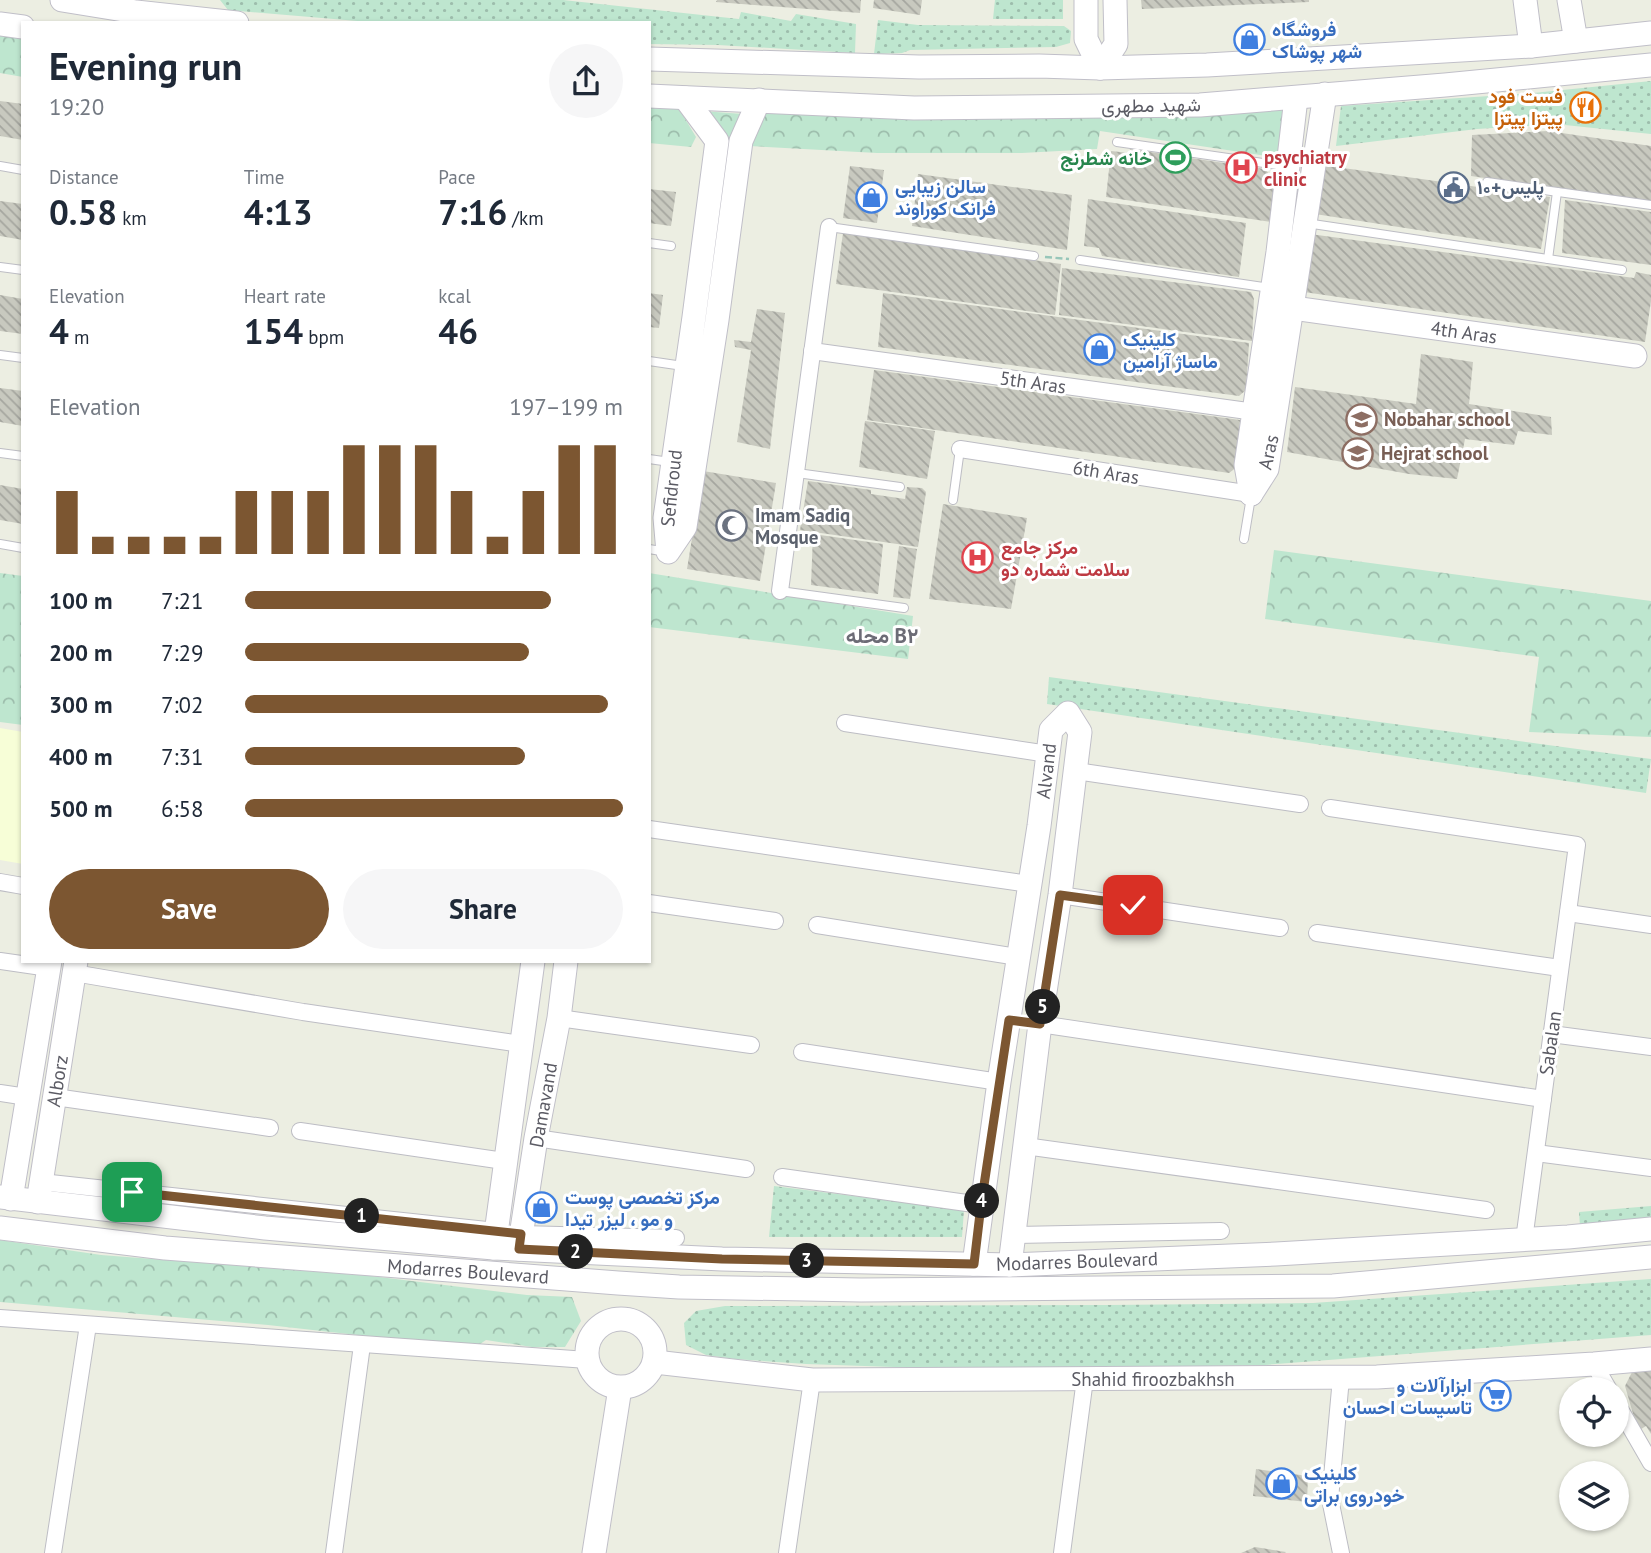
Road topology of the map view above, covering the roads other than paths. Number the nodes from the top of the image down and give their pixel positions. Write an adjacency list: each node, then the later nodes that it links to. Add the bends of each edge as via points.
1 (62, 0): 6 (main road)
2 (1086, 0): 16 (main road, via 1086,39)
3 (1115, 0): 16 (main road, via 1116,44)
4 (1525, 0): 12 (main road)
5 (1569, 0): 11 (main road)
6 (187, 9): 7 (main road)
7 (230, 21)
8 (0, 24): 9 (main road)
9 (21, 27)
10 (1651, 33): 11 (main road, شهید مطهری)
11 (1576, 41): 12 (main road, شهید مطهری)
12 (1531, 46): 16 (main road, شهید مطهری)
13 (651, 59): 15 (main road, شهید مطهری)
14 (1651, 65): 17 (main road, شهید مطهری)
15 (958, 67): 16 (main road, شهید مطهری); 22 (main road)
16 (1100, 68)
17 (1325, 94): 20 (main road, شهید مطهری); 23 (main road, Aras)
18 (651, 96): 19 (main road, شهید مطهری)
19 (685, 98): 21 (main road, شهید مطهری); 46 (main road, Sefidroud, via 717,141)
20 (1296, 98): 22 (main road, شهید مطهری); 24 (main road, Aras)
21 (759, 100): 22 (main road, شهید مطهری); 47 (main road, Sefidroud, via 741,141)
22 (956, 108)
23 (1319, 133): 24 (main road, via 1302,127); 32 (main road, Aras)
24 (1292, 134): 27 (main road, Aras)
25 (1118, 142): 27 (lane)
26 (0, 166): 28 (lane)
27 (1288, 167): 36 (main road, Aras)
28 (21, 170)
29 (1487, 182): 30 (lane)
30 (1557, 192): 31 (lane); 39 (lane)
31 (1651, 205)
32 (1306, 223): 38 (main road, Aras); 39 (lane)
33 (829, 226): 37 (lane); 49 (street)
34 (651, 243): 35 (lane)
35 (671, 246)
36 (1278, 252): 38 (main road); 44 (main road, Aras)
37 (1034, 256)
38 (1301, 256): 45 (main road, Aras)
39 (1548, 259): 43 (lane)
40 (1080, 260): 44 (lane)
41 (0, 267): 42 (lane)
42 (21, 270)
43 (1622, 270)
44 (1272, 289): 48 (main road, Aras)
45 (1293, 307): 48 (main road, Aras); 51 (main road, 4th Aras)
46 (694, 317): 47 (main road); 54 (main road, Sefidroud)
47 (717, 320): 65 (main road, Sefidroud)
48 (1275, 349): 55 (main road, Aras); 63 (main road, Aras, via 1267,469)
49 (812, 351): 55 (street, 5th Aras); 61 (street)
50 (0, 355): 52 (lane)
51 (1635, 356)
52 (21, 358)
53 (651, 361): 54 (lane)
54 (686, 366): 60 (main road, Sefidroud)
55 (1255, 412): 63 (main road, Aras, via 1246,465)
56 (960, 449): 63 (street, 6th Aras); 64 (lane)
57 (0, 453): 58 (lane)
58 (21, 456)
59 (651, 459): 60 (lane)
60 (673, 463): 65 (main road, Sefidroud)
61 (797, 473): 62 (lane); 70 (street)
62 (900, 487)
63 (1251, 494): 66 (lane)
64 (953, 499)
65 (676, 513): 69 (main road, Sefidroud, via 665,518)
66 (1244, 540)
67 (0, 544): 68 (lane)
68 (21, 548)
69 (659, 551)
70 (780, 591): 71 (lane)
71 (904, 608)
72 (845, 723): 73 (street)
73 (1048, 754): 74 (main road, Alvand, via 1051,730 1068,713 1080,732); 77 (main road, Alvand)
74 (1076, 771): 75 (street); 79 (main road, Alvand)
75 (1300, 804)
76 (1330, 808): 86 (street, Sabalan, via 1577,845)
77 (1039, 825): 79 (main road); 81 (main road, Alvand)
78 (651, 829): 81 (street)
79 (1068, 830): 84 (main road, Alvand)
80 (0, 882): 82 (street)
81 (1029, 884): 85 (main road, Alvand)
82 (21, 886)
83 (651, 903): 87 (street)
84 (1058, 905): 85 (main road); 90 (street); 103 (main road, Alvand)
85 (1025, 910): 92 (main road, Alvand)
86 (1568, 913): 89 (street); 98 (street, Sabalan)
87 (775, 921)
88 (817, 925): 92 (street)
89 (1651, 925)
90 (1280, 928)
91 (1317, 933): 98 (street)
92 (1018, 957): 102 (main road, Alvand)
93 (0, 961): 94 (street)
94 (21, 962)
95 (566, 963): 100 (main road, Damavand)
96 (49, 964): 104 (main road, Alborz)
97 (75, 967): 105 (main road, Alborz); 107 (street, via 303,1012)
98 (1560, 968): 106 (street, Sabalan)
99 (532, 970): 100 (main road); 107 (main road, Damavand)
100 (562, 984): 101 (main road, Damavand)
101 (559, 1018): 108 (street); 117 (main road, Damavand)
102 (1009, 1020): 103 (main road); 111 (main road, Alvand)
103 (1040, 1024): 116 (street); 122 (main road, Alvand)
104 (39, 1032): 105 (main road); 114 (main road, Alborz)
105 (65, 1034): 115 (main road, Alborz)
106 (1551, 1034): 109 (street); 116 (street, Sabalan)
107 (521, 1044): 113 (main road, Damavand)
108 (751, 1045)
109 (1651, 1047)
110 (803, 1052): 111 (street)
111 (999, 1082): 118 (main road, Alvand)
112 (0, 1093): 114 (street)
113 (513, 1096): 117 (main road); 124 (main road, Damavand)
114 (27, 1097): 128 (main road, Alborz)
115 (55, 1097): 119 (street); 129 (main road, Alborz)
116 (1543, 1099): 123 (street, Sabalan)
117 (543, 1103): 121 (main road, Damavand)
118 (993, 1125): 122 (main road); 130 (main road, Alvand)
119 (270, 1128)
120 (300, 1131): 124 (street)
121 (536, 1138): 126 (street); 141 (main road, Damavand)
122 (1026, 1139): 131 (street); 137 (main road, Alvand)
123 (1536, 1153): 125 (street); 140 (street, Sabalan)
124 (504, 1161): 139 (main road, Damavand)
125 (1651, 1168)
126 (746, 1169)
127 (782, 1177): 130 (street)
128 (6, 1188): 129 (main road, Modarres Boulevard)
129 (40, 1192): 133 (main road, Modarres Boulevard); 139 (street)
130 (981, 1205): 135 (main road, Alvand)
131 (1486, 1210)
132 (0, 1228): 143 (main road, Modarres Boulevard)
133 (265, 1228): 139 (main road, Modarres Boulevard); 143 (main road)
134 (1651, 1229): 140 (main road, Modarres Boulevard)
135 (978, 1231): 137 (main road, via 987,1242 1001,1244); 145 (main road, Alvand)
136 (1221, 1231): 137 (street)
137 (1013, 1235): 146 (main road, Alvand)
138 (676, 1238): 141 (street)
139 (495, 1239): 141 (main road, Modarres Boulevard)
140 (1524, 1240): 142 (main road, Modarres Boulevard)
141 (520, 1242): 145 (main road, Modarres Boulevard, via 722,1259)
142 (1276, 1254): 146 (main road, Modarres Boulevard); 148 (main road)
143 (264, 1255): 147 (main road, Modarres Boulevard)
144 (1651, 1257): 148 (main road, Modarres Boulevard, via 1333,1286)
145 (974, 1264): 146 (main road, Modarres Boulevard)
146 (1010, 1265)
147 (618, 1283): 148 (main road, Modarres Boulevard, via 861,1290); 150 (main road)
148 (1276, 1286)
149 (0, 1318): 151 (street)
150 (616, 1319): 154 (main road, via 596,1328 586,1349); 155 (main road, via 628,1319 647,1330 656,1351)
151 (88, 1325): 152 (street); 164 (street)
152 (362, 1345): 154 (street); 165 (street)
153 (1651, 1359): 156 (main road, Shahid firoozbakhsh)
154 (587, 1360): 161 (main road, via 599,1380)
155 (655, 1362): 160 (main road, Shahid firoozbakhsh); 161 (main road, via 642,1381)
156 (1594, 1364): 157 (street); 158 (main road, Shahid firoozbakhsh)
157 (1601, 1377)
158 (1340, 1378): 159 (main road, Shahid firoozbakhsh); 169 (street, via 1330,1499)
159 (1085, 1379): 160 (main road, Shahid firoozbakhsh); 168 (street)
160 (812, 1380): 167 (street)
161 (620, 1388): 166 (main road)
162 (1629, 1425): 163 (street)
163 (1651, 1463)
164 (53, 1553)
165 (334, 1553)
166 (594, 1553)
167 (787, 1553)
168 (1062, 1553)
169 (1341, 1553)

